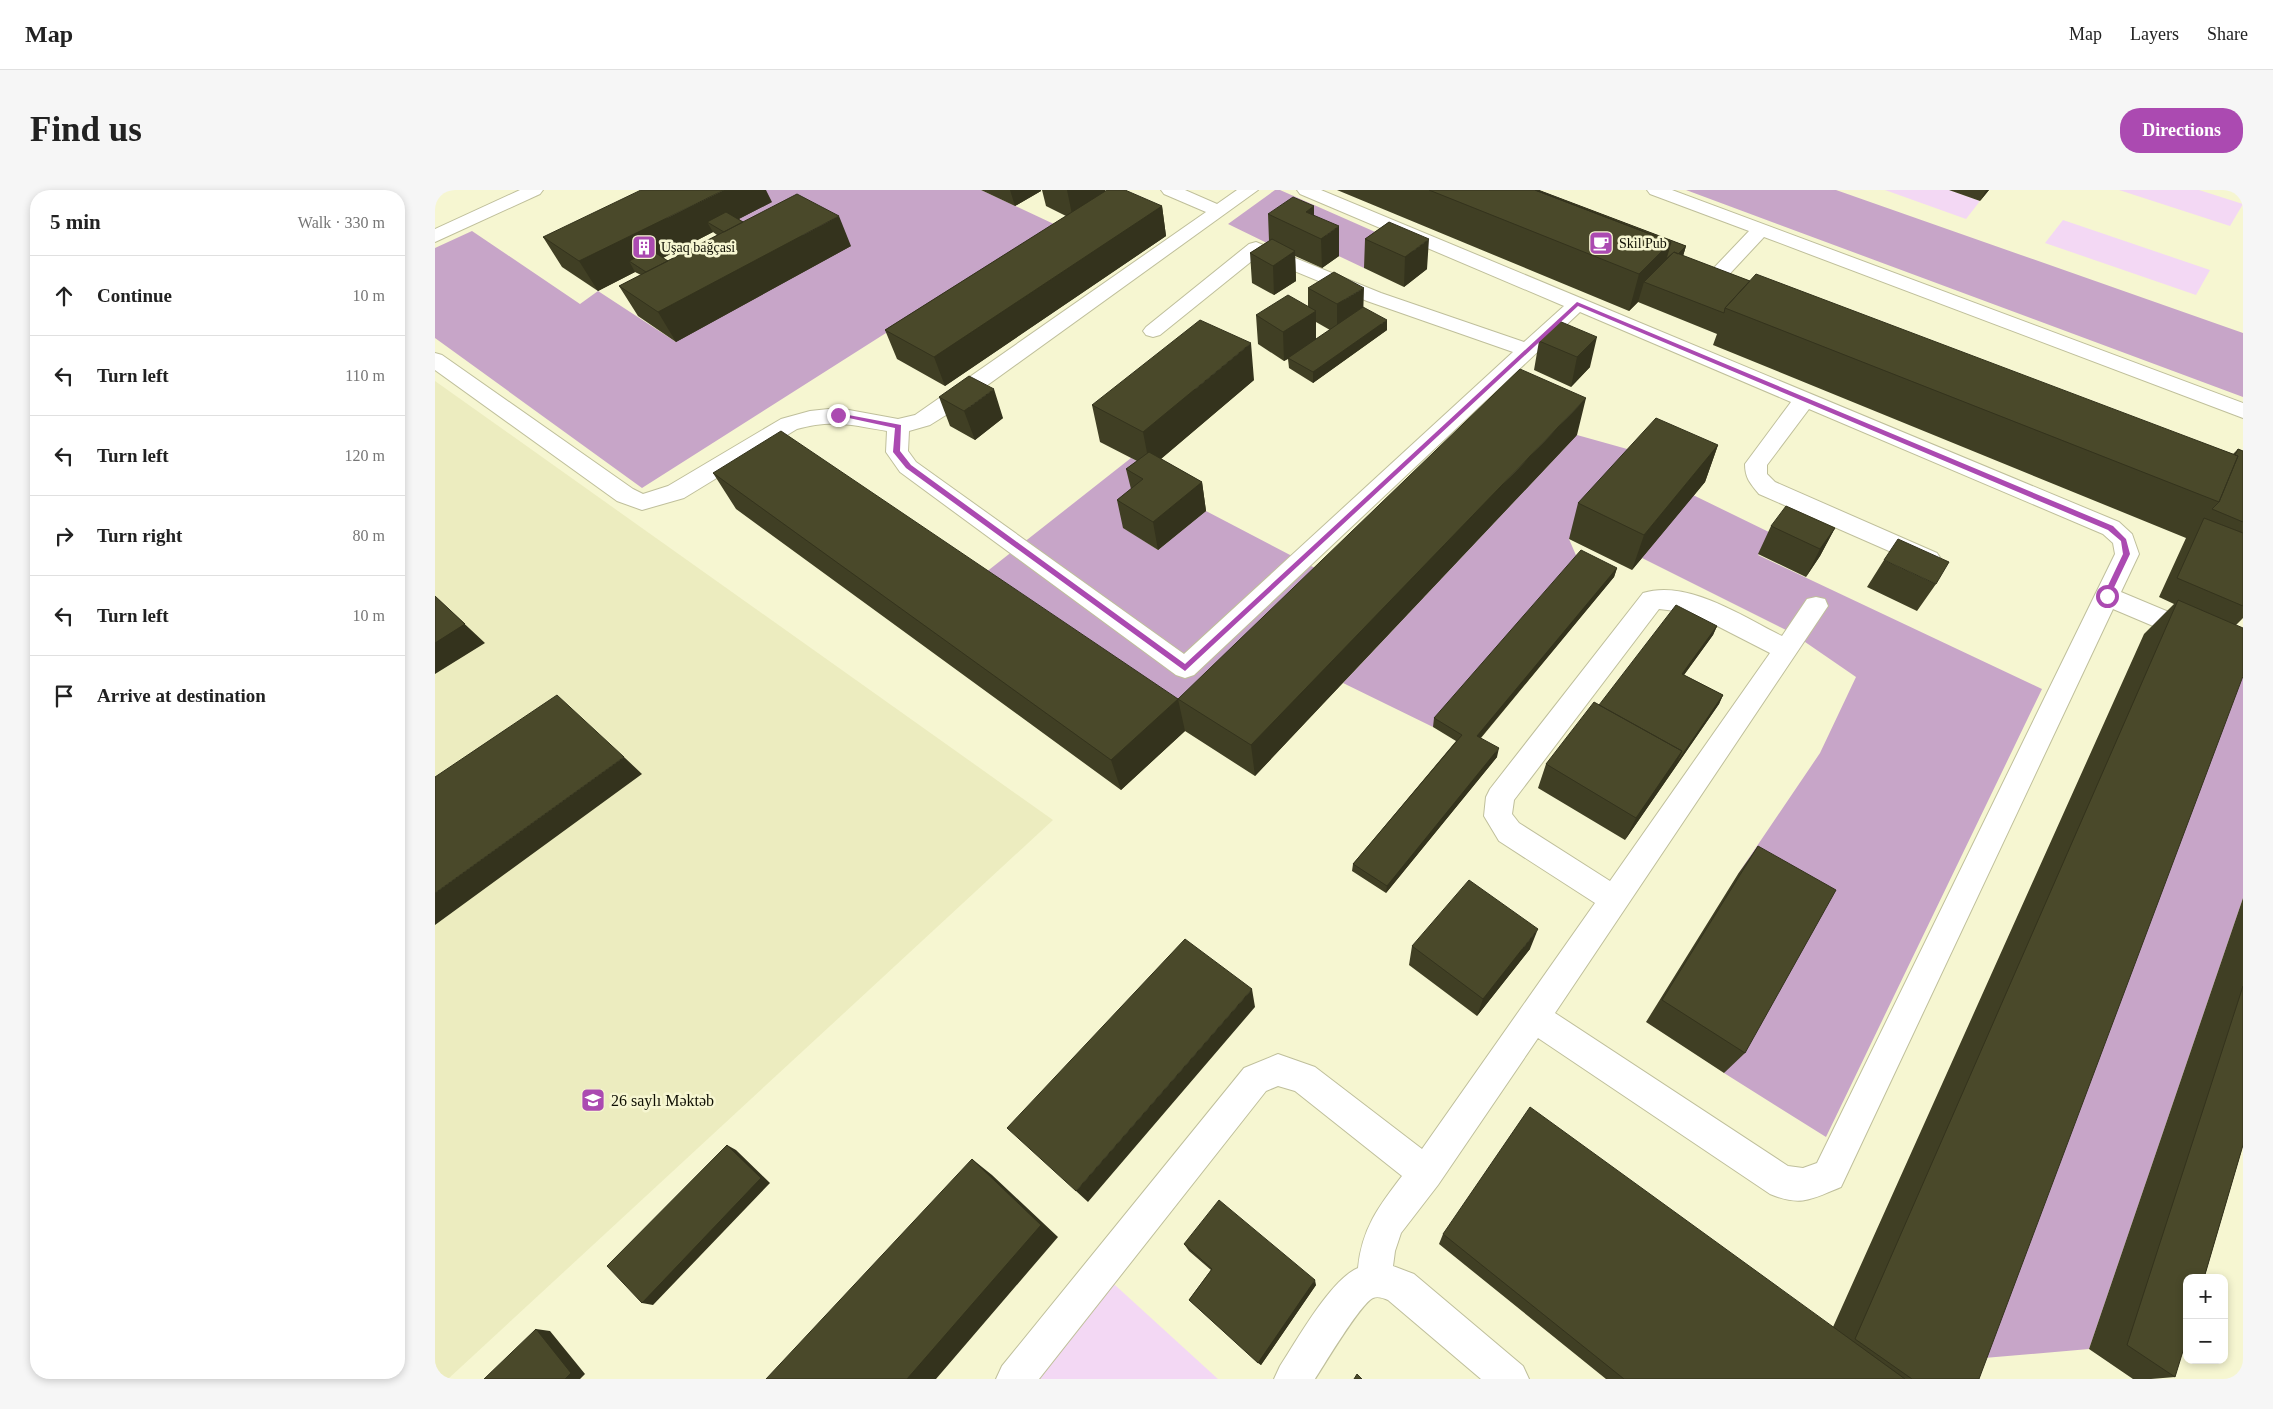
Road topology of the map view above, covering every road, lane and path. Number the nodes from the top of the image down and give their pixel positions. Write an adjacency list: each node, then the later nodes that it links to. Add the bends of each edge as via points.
1 (534, 190): 8 (street)
2 (1170, 190): 6 (street)
3 (1249, 190): 6 (street)
4 (1306, 190): 10 (street)
5 (1656, 190): 7 (street)
6 (1219, 211): 16 (street, via 938,410 921,420)
7 (1761, 229): 9 (street); 15 (street)
8 (435, 236)
9 (1716, 277)
10 (1577, 304): 12 (street); 14 (street)
11 (1153, 331): 12 (street, via 1256,248 1374,297)
12 (1527, 350): 16 (street, via 1185,668 909,467 897,452)
13 (435, 360): 16 (street, via 625,495 642,502 676,492 789,424 838,415)
14 (1805, 399): 17 (street, via 1756,464 1756,476 1767,488); 18 (street, via 2111,528 2124,540 2127,554)
15 (2243, 411)
16 (898, 426)
17 (1944, 566)
18 (2107, 596): 21 (street); 23 (street, via 1829,1175 1803,1186 1782,1182)
19 (1816, 606): 20 (street)
20 (1786, 650): 22 (street); 22 (street, via 1697,605 1652,600 1499,797 1498,816 1509,832)
21 (2243, 654)
22 (1615, 900): 23 (street)
23 (1534, 1017): 24 (street)
24 (1426, 1173): 25 (street, via 1388,1222 1377,1251); 26 (street, via 1304,1078 1278,1070 1255,1079)
25 (1374, 1279): 27 (street, via 1358,1286 1348,1297); 28 (street, via 1401,1286)
26 (1015, 1379)
27 (1293, 1379)
28 (1510, 1379)

